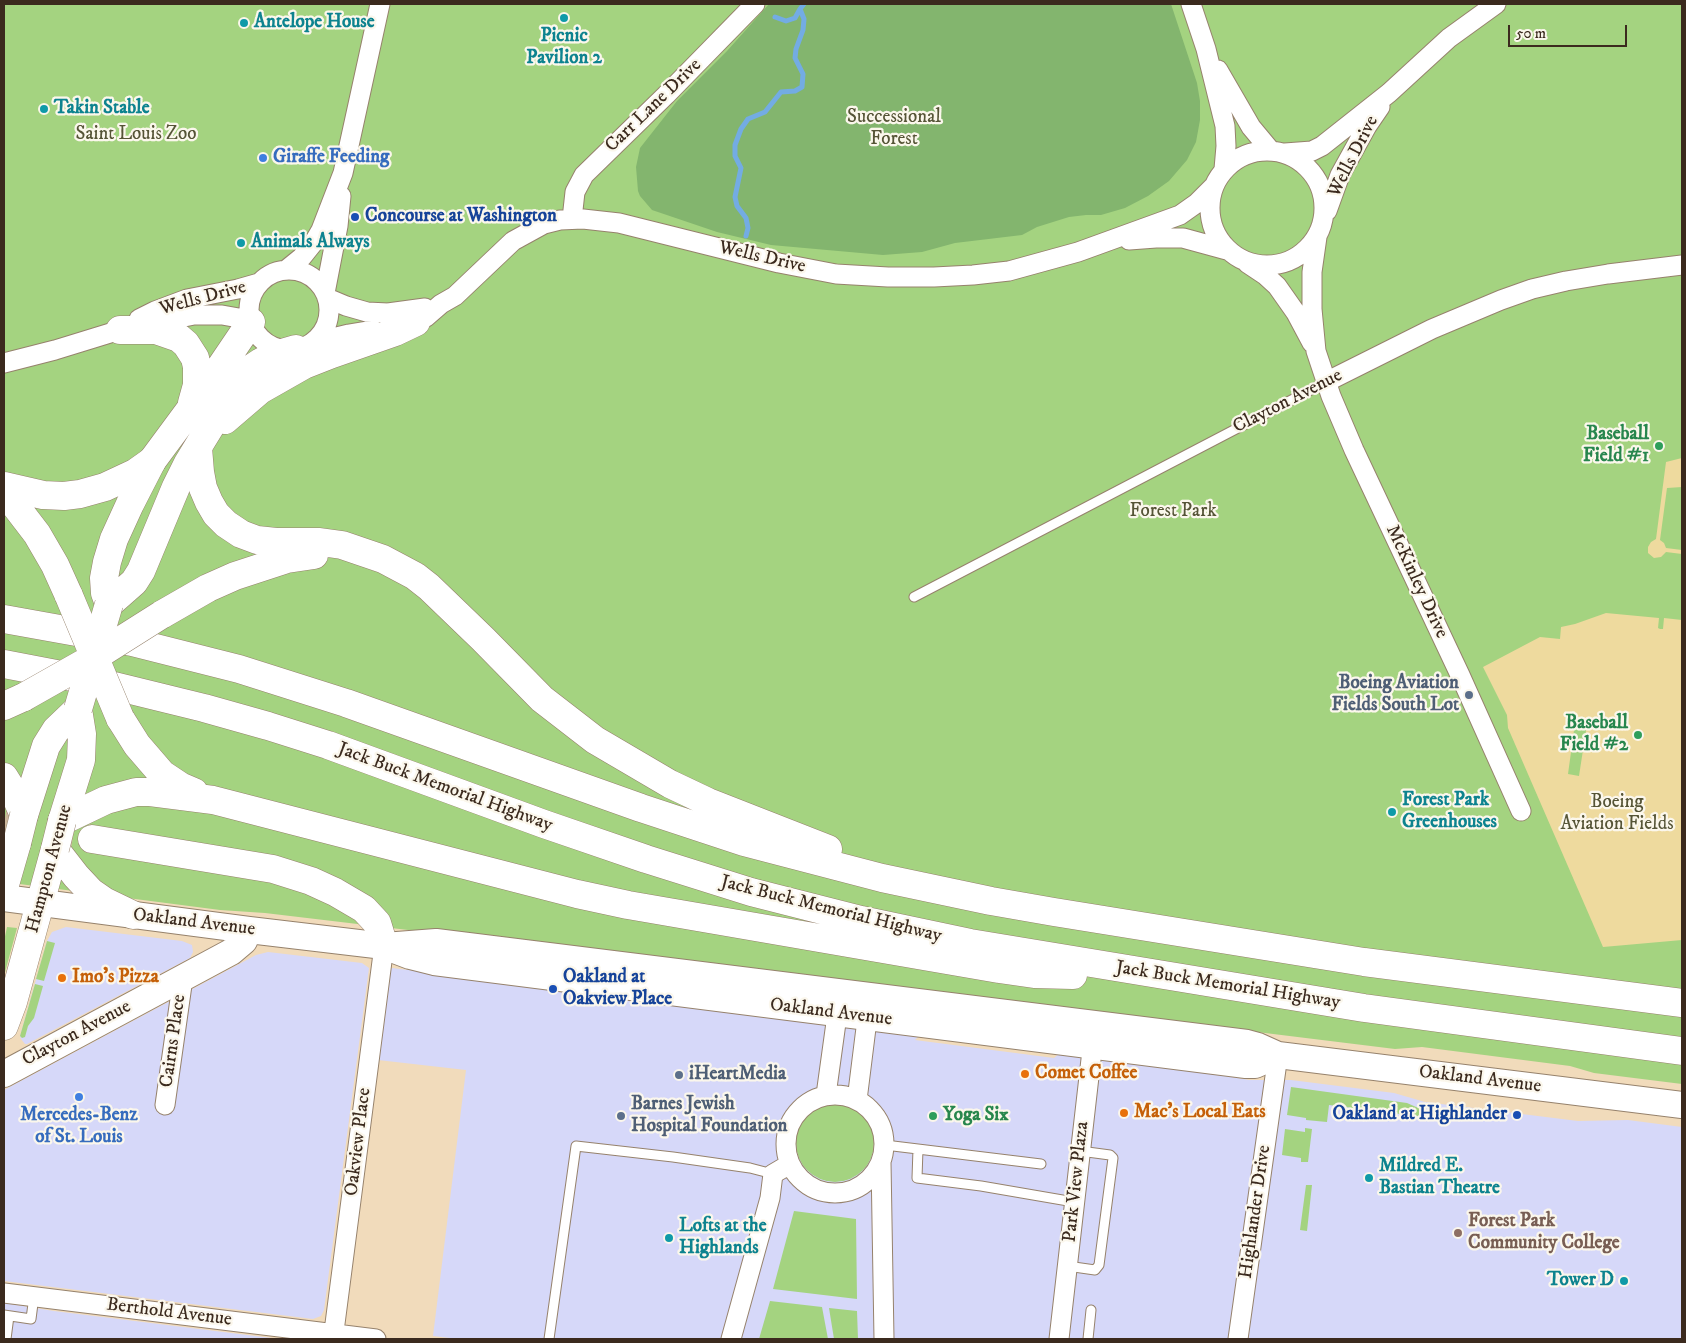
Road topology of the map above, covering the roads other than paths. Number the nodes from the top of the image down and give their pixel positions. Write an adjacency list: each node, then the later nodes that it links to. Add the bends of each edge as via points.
1 (380, 4): 9 (street)
2 (755, 4): 11 (street, Carr Lane Drive, via 584,175 575,192)
3 (1192, 4): 5 (street)
4 (1496, 4): 6 (street, Wells Drive, via 1449,38)
5 (1206, 49): 7 (street, via 1251,127); 8 (street, via 1225,126)
6 (1389, 93): 7 (street, Wells Drive, via 1322,146 1312,151); 12 (street, Wells Drive, via 1340,175)
7 (1278, 152): 8 (street, via 1254,152 1238,158); 12 (street, via 1304,164 1317,180 1325,210)
8 (1224, 169): 10 (street)
9 (342, 173): 17 (street, via 321,230 302,257); 19 (street, via 339,219)
10 (1213, 187): 13 (street, Wells Drive, via 1180,215); 14 (street, via 1209,201 1211,222)
11 (572, 219): 13 (street, Wells Drive, via 619,224 836,274 888,277 934,278 1009,271); 20 (street, Wells Drive, via 544,224 514,241 468,285)
12 (1320, 230): 15 (street, via 1301,255 1284,263 1266,266); 25 (street, McKinley Drive, via 1311,292)
13 (1111, 241): 14 (street, Wells Drive, via 1171,238 1194,240)
14 (1227, 250): 15 (street)
15 (1246, 262): 25 (street, McKinley Drive, via 1277,286)
16 (1682, 264): 27 (street, Clayton Avenue, via 1591,276 1516,294 1432,328)
17 (286, 270): 18 (street, via 276,272); 19 (street, via 310,276)
18 (259, 283): 21 (street, via 250,298); 23 (street, Wells Drive, via 179,302)
19 (326, 296): 20 (street, Wells Drive, via 357,310 375,312 415,310); 24 (street, via 329,311 326,324 322,333)
20 (441, 304): 22 (street, Wells Drive)
21 (250, 321): 23 (street, Wells Drive, via 204,314); 24 (street, via 266,343 280,349); 28 (main road)
22 (416, 322): 24 (street, Wells Drive, via 348,334); 29 (main road, via 279,378 243,404)
23 (120, 330): 26 (street, Wells Drive); 28 (main road, via 156,330 179,338 191,349 198,376)
24 (304, 346): 29 (main road, via 272,356 252,368 231,393)
25 (1316, 351): 27 (street, McKinley Drive)
26 (4, 363)
27 (1326, 382): 34 (lane, Clayton Avenue); 43 (street, McKinley Drive, via 1354,450)
28 (189, 412): 30 (main road)
29 (198, 448): 33 (main road, via 208,502 226,524 241,534 257,540 342,545); 35 (main road, via 176,487 141,571 134,582)
30 (152, 461): 31 (main road, via 113,484 80,494 43,495); 35 (main road, via 106,562 105,585)
31 (4, 486)
32 (4, 491): 37 (main road, bridge, via 37,534 55,565)
33 (365, 553): 37 (main road, bridge, via 309,555 263,565 208,588); 48 (main road, via 391,563 429,587 542,699 595,740 678,787 740,816 830,850)
34 (914, 597)
35 (109, 604): 37 (main road, Hampton Avenue, bridge)
36 (4, 619): 48 (main road, via 132,642 267,677 744,842)
37 (93, 658): 39 (main road, bridge); 40 (main road, Hampton Avenue, bridge); 42 (main road, bridge, via 120,718 137,746 162,774 180,786)
38 (4, 664): 55 (main road, Jack Buck Memorial Highway, via 98,682 268,726 597,843 804,907 970,943)
39 (14, 702)
40 (78, 709): 44 (main road, Hampton Avenue, via 56,730 46,746); 45 (main road, Hampton Avenue, via 82,734 80,760)
41 (4, 777): 44 (main road)
42 (214, 800): 45 (main road, via 136,792 106,800); 55 (main road, via 637,907 999,970 1034,974)
43 (1521, 811)
44 (24, 815): 49 (main road, Hampton Avenue, bridge)
45 (62, 821): 47 (main road, Hampton Avenue, bridge)
46 (92, 840): 54 (main road, via 264,868 311,881 352,901 374,918)
47 (55, 849): 51 (main road, Hampton Avenue); 52 (main road, via 91,892)
48 (882, 878): 58 (main road, via 1054,912 1364,962)
49 (4, 888)
50 (4, 898): 51 (street, Oakland Avenue)
51 (40, 903): 52 (street, Oakland Avenue); 60 (main road, Hampton Avenue)
52 (133, 915): 53 (street, Oakland Avenue)
53 (249, 930): 54 (street, Oakland Avenue); 56 (street, Clayton Avenue, via 238,947)
54 (384, 946): 57 (street, Oakland Avenue, via 434,962); 81 (street, Oakview Place)
55 (1162, 974): 62 (main road, Jack Buck Memorial Highway, via 1425,1017)
56 (183, 978): 64 (street, Clayton Avenue); 67 (street, Cairns Place)
57 (838, 1003): 59 (street, Oakland Avenue); 65 (street)
58 (1682, 1004)
59 (868, 1007): 61 (street, Oakland Avenue); 66 (street)
60 (4, 1026)
61 (1093, 1035): 63 (street, Oakland Avenue, via 1246,1065 1260,1064); 70 (street, Park View Plaza)
62 (1682, 1051)
63 (1278, 1055): 68 (street, Oakland Avenue); 89 (street, Highlander Drive)
64 (4, 1074)
65 (826, 1095): 66 (street); 72 (street, via 799,1110 789,1126 786,1144)
66 (857, 1100): 71 (street, via 872,1110 882,1128)
67 (165, 1105)
68 (1682, 1105)
69 (918, 1149): 71 (lane); 73 (lane); 75 (lane, via 916,1178)
70 (1080, 1151): 75 (street, Park View Plaza); 76 (lane, via 1110,1154 1114,1158 1100,1265 1095,1270)
71 (883, 1153): 72 (street, via 870,1179 857,1188 839,1192 820,1190 802,1181); 86 (street)
72 (790, 1164): 74 (street)
73 (1041, 1164)
74 (773, 1174): 84 (lane, via 673,1157 576,1146); 85 (street, via 770,1198)
75 (1074, 1202): 76 (street, Park View Plaza)
76 (1067, 1266): 87 (street, Park View Plaza)
77 (4, 1293): 78 (street, Berthold Avenue)
78 (34, 1296): 80 (lane, via 30,1318); 81 (street, Berthold Avenue)
79 (1091, 1310): 88 (lane)
80 (6, 1316): 82 (lane)
81 (334, 1337): 83 (street)
82 (6, 1339)
83 (376, 1339)
84 (548, 1339)
85 (731, 1339)
86 (884, 1339)
87 (1059, 1339)
88 (1088, 1339)
89 (1238, 1339)

